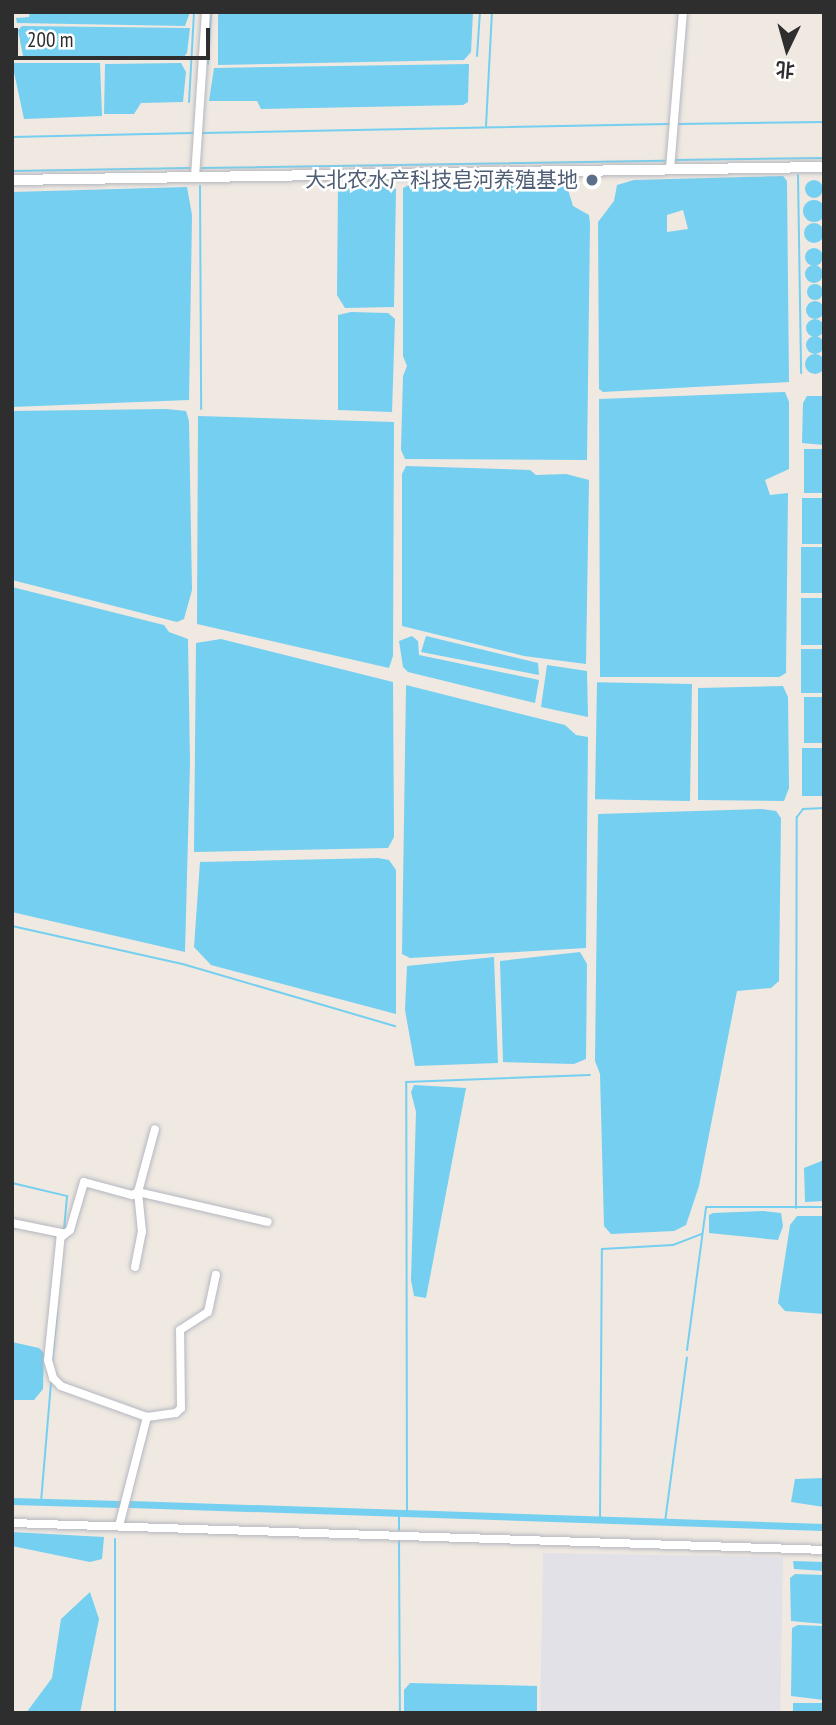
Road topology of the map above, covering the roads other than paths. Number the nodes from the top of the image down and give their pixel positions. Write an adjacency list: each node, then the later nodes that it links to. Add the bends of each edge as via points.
1 (206, 12): 5 (street)
2 (682, 12): 4 (street)
3 (824, 167): 4 (street)
4 (670, 169): 5 (street)
5 (195, 177): 6 (street)
6 (12, 180)
7 (155, 1129): 8 (street)
8 (138, 1192): 10 (street); 11 (street, via 132,1195 84,1182 70,1230); 12 (street, via 142,1232)
9 (12, 1223): 11 (street)
10 (268, 1223)
11 (61, 1237): 14 (street, via 48,1370 61,1386)
12 (135, 1267)
13 (216, 1275): 14 (street, via 208,1312 180,1330 181,1408 176,1413)
14 (147, 1417): 16 (street)
15 (12, 1523): 16 (street)
16 (119, 1526): 17 (street)
17 (824, 1550)

